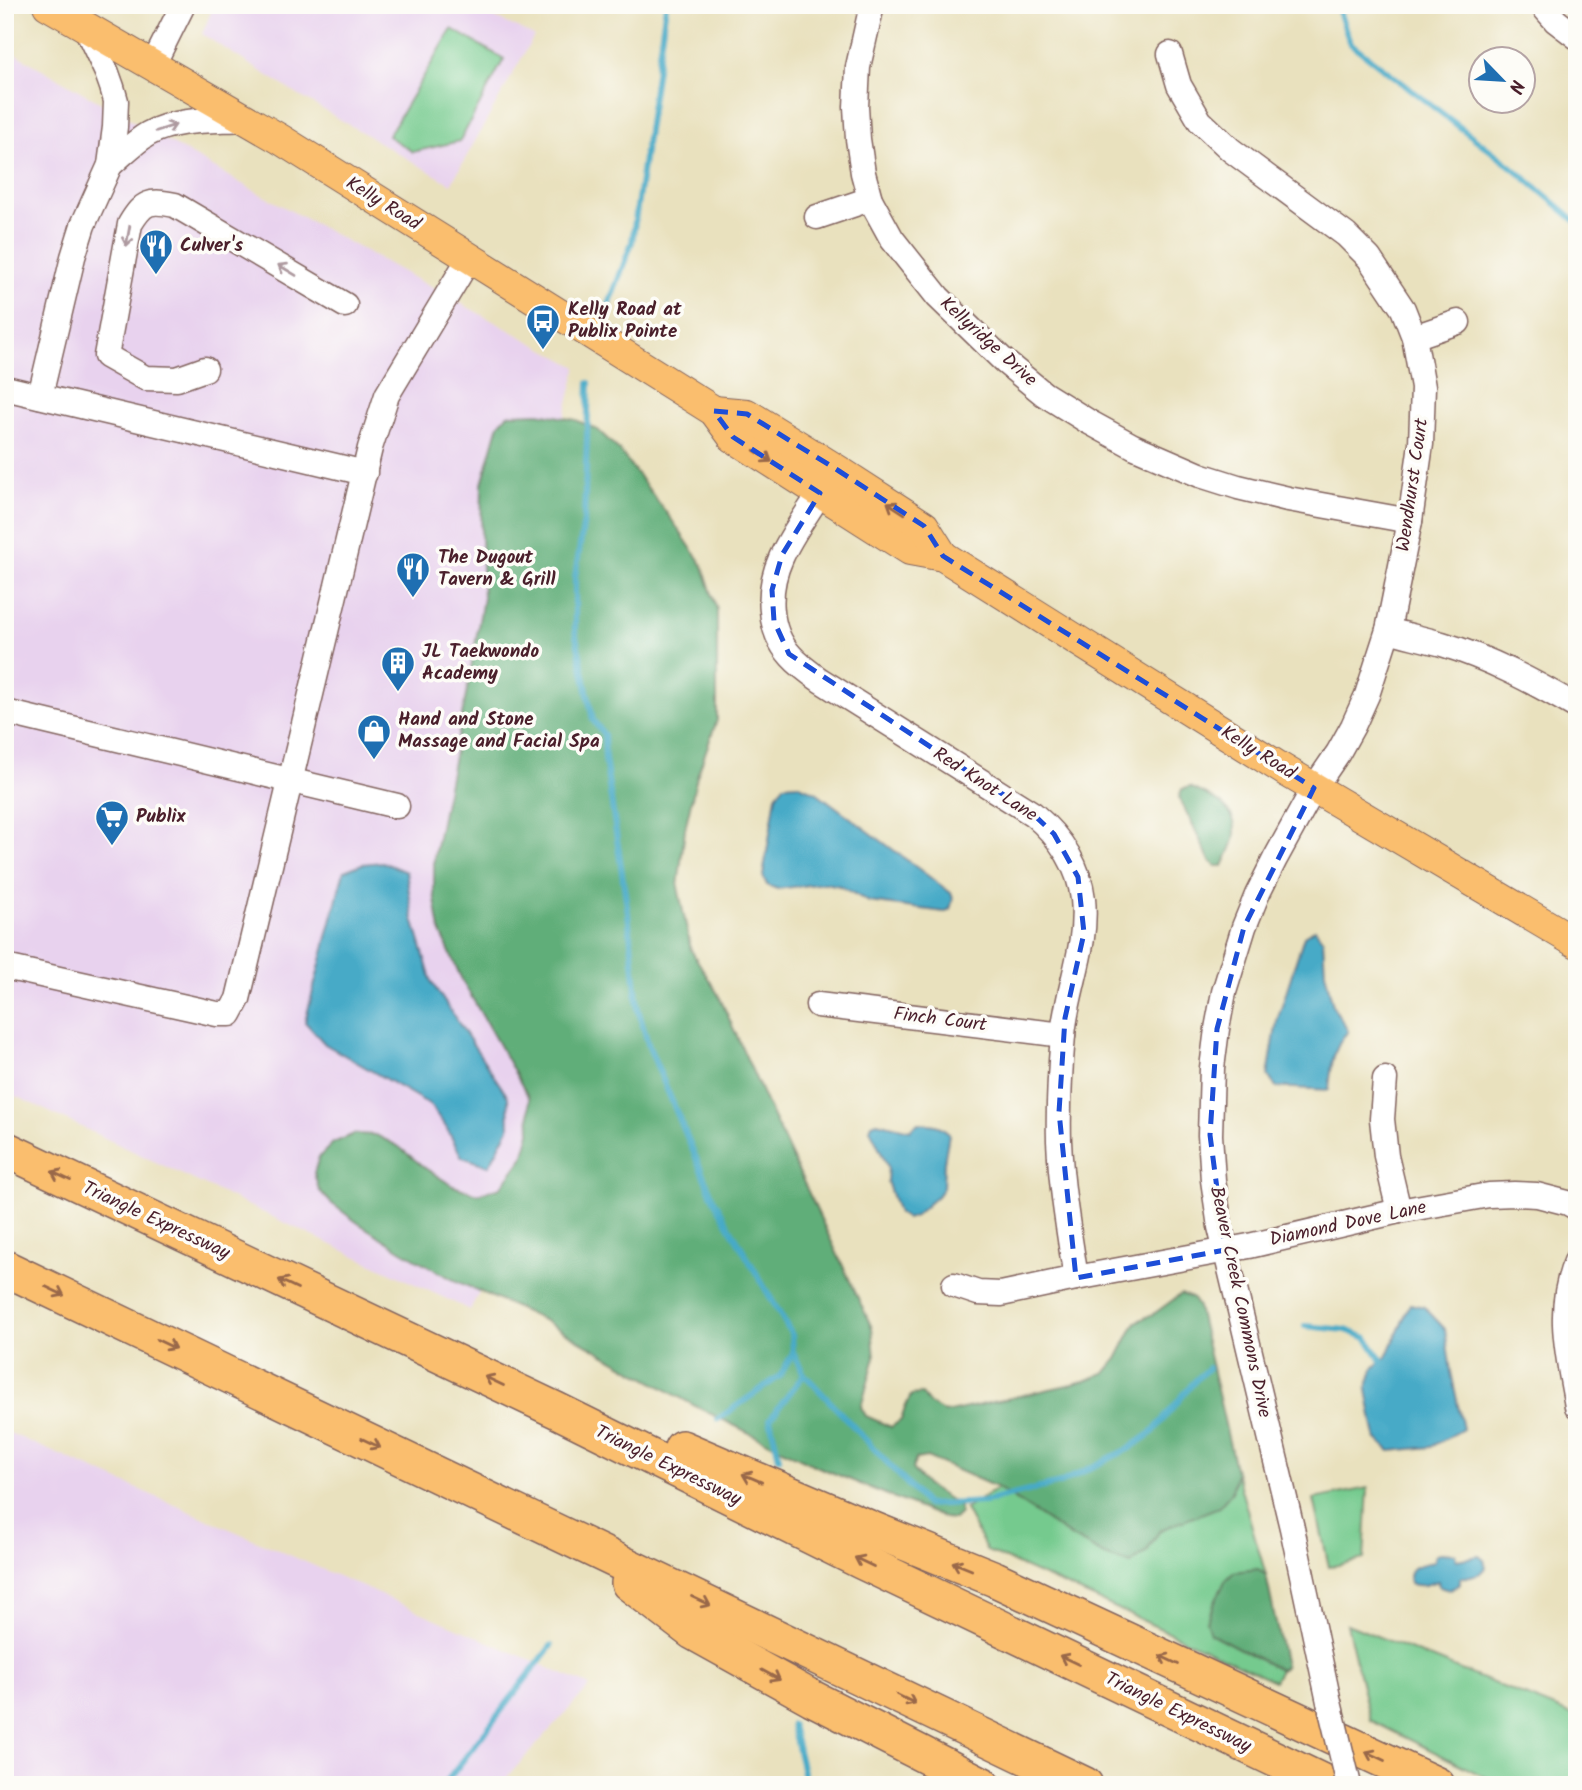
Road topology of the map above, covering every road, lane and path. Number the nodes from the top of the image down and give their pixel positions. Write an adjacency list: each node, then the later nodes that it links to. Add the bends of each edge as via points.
1 (48, 5): 5 (main road, Kelly Road)
2 (183, 5): 8 (street)
3 (872, 5): 11 (street, Kellyridge Drive, via 856,97 858,139)
4 (1542, 5): 6 (street)
5 (85, 26): 8 (main road, Kelly Road); 10 (street, via 116,101)
6 (1577, 37)
7 (1170, 54): 16 (street, Wendhurst Court, via 1179,85 1200,121 1359,247 1403,309)
8 (153, 65): 9 (main road, Kelly Road)
9 (245, 119): 10 (street, one-way to 9, via 162,128); 13 (main road, Kelly Road)
10 (110, 165): 19 (street, via 73,257)
11 (870, 199): 12 (street); 23 (street, Kellyridge Drive, via 892,239 938,297 1005,362 1089,422 1167,461 1238,487)
12 (817, 217)
13 (470, 257): 20 (main road, Kelly Road); 21 (street, via 387,395)
14 (345, 305): 17 (street, one-way to 17, via 176,205 156,201 140,208 130,224 106,356 145,378 177,379)
15 (1458, 322): 16 (street)
16 (1414, 337): 23 (street, Wendhurst Court, via 1423,415)
17 (205, 369)
18 (5, 388): 19 (street)
19 (40, 396): 21 (street)
20 (714, 411): 22 (main road, Kelly Road, one-way to 22, via 733,438); 24 (main road, Kelly Road, one-way to 20, via 923,526 839,471 747,414)
21 (365, 473): 28 (street)
22 (820, 493): 24 (main road, Kelly Road, via 910,550); 34 (street, Red Knot Lane, via 775,571 771,607 779,638 806,670 1020,805 1055,834 1078,877 1084,907 1084,933)
23 (1410, 521): 25 (street, Wendhurst Court)
24 (943, 556): 29 (main road, Kelly Road)
25 (1388, 630): 26 (street, via 1469,653); 29 (street, Wendhurst Court, via 1353,726)
26 (1577, 707)
27 (5, 712): 28 (street)
28 (290, 780): 30 (street); 32 (street, via 238,999 230,1014)
29 (1314, 788): 31 (main road, Kelly Road); 39 (street, Beaver Creek Commons Drive, via 1244,927 1224,992 1212,1068 1210,1135)
30 (397, 806)
31 (1577, 943)
32 (5, 967)
33 (818, 1005): 34 (street, Finch Court)
34 (1063, 1035): 42 (street, Red Knot Lane, via 1059,1140)
35 (1385, 1079): 38 (street, via 1382,1119)
36 (5, 1149): 45 (highway, Triangle Expressway, one-way to 36)
37 (1577, 1208): 38 (street, Diamond Dove Lane, via 1537,1195 1514,1194)
38 (1399, 1211): 39 (street, Diamond Dove Lane)
39 (1225, 1250): 42 (street, Diamond Dove Lane); 50 (street, Beaver Creek Commons Drive, bridge)
40 (1577, 1259): 44 (street, via 1566,1293 1565,1335)
41 (5, 1268): 46 (highway, one-way to 46)
42 (1076, 1278): 43 (street, Diamond Dove Lane, via 1001,1294)
43 (954, 1286)
44 (1577, 1406)
45 (555, 1410): 49 (highway, Triangle Expressway, one-way to 45); 51 (highway, one-way to 45, via 995,1579 612,1419)
46 (573, 1540): 47 (highway, one-way to 47, via 693,1632); 48 (highway, one-way to 48)
47 (983, 1785)
48 (1085, 1785)
49 (1329, 1785)
50 (1349, 1785)
51 (1437, 1785)

